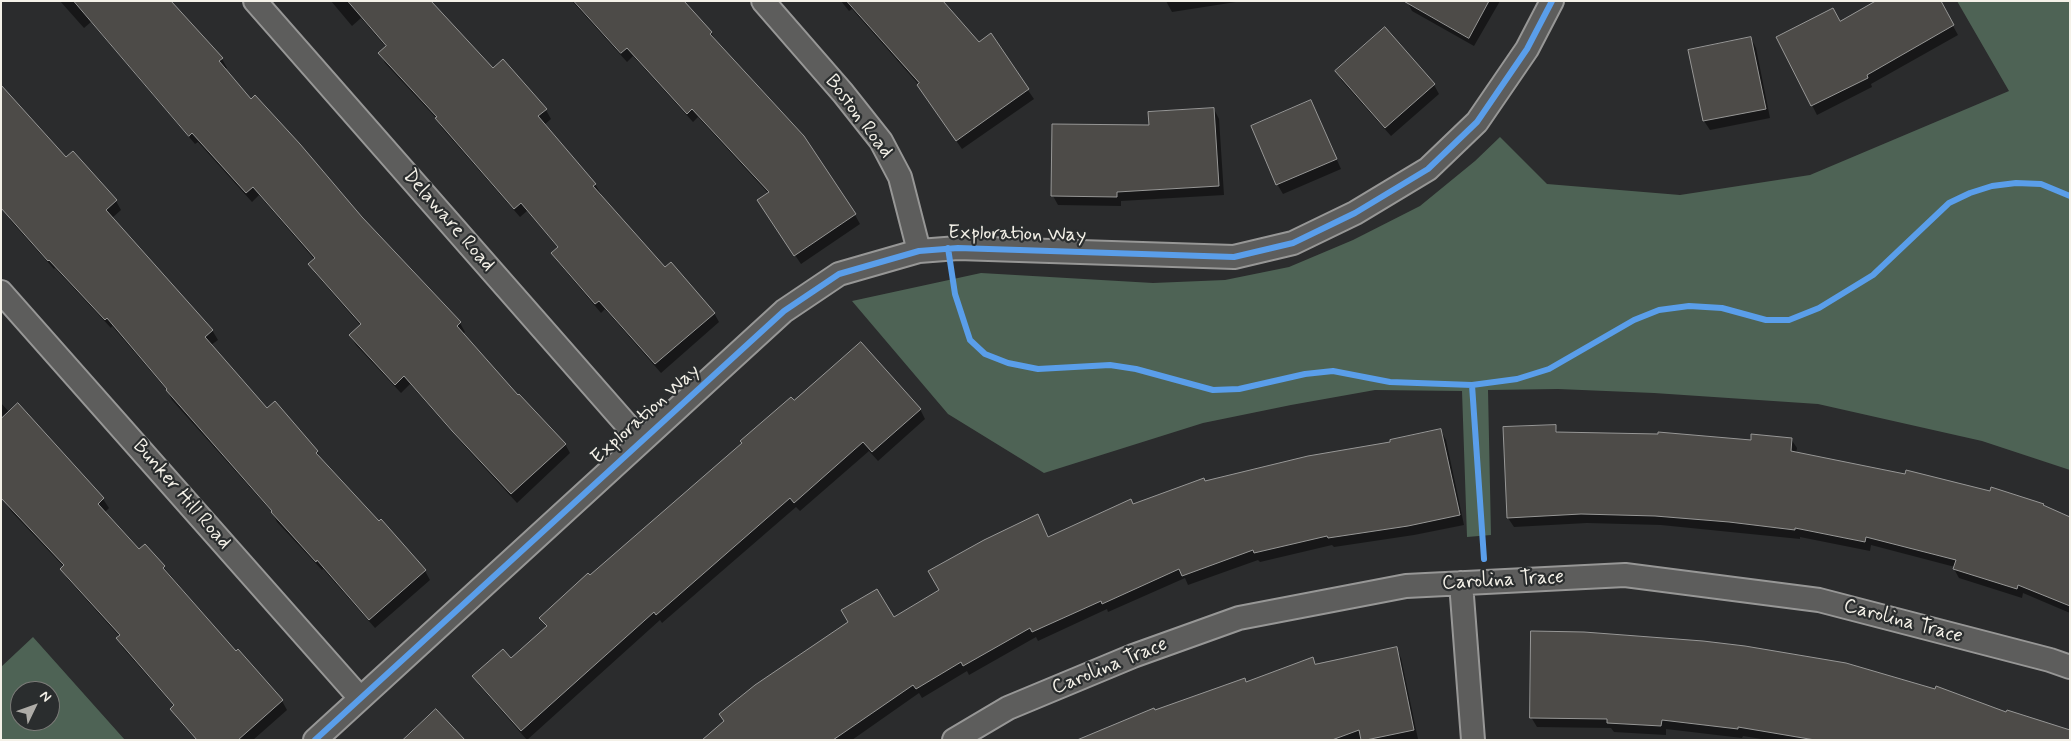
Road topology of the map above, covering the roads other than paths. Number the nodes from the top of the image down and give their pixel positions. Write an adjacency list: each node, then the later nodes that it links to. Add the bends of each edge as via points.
1 (255, 1): 6 (street, Delaware Road)
2 (763, 1): 4 (street, Boston Road, via 881,141 900,177)
3 (1552, 1): 4 (street, Exploration Way, via 1527,49 1477,122 1428,169 1355,213 1293,243 1234,258 958,248)
4 (919, 251): 6 (street, Exploration Way, via 839,274 784,311)
5 (1, 292): 9 (street, Bunker Hill Road)
6 (641, 441): 9 (street, Exploration Way)
7 (1461, 583): 8 (street, Carolina Trace, via 1625,575 1819,600); 11 (street, Carolina Trace, via 1406,586 1239,618 1133,656 1008,708); 12 (street)
8 (2070, 667)
9 (360, 698): 10 (street, Exploration Way)
10 (315, 740)
11 (954, 740)
12 (1473, 740)

